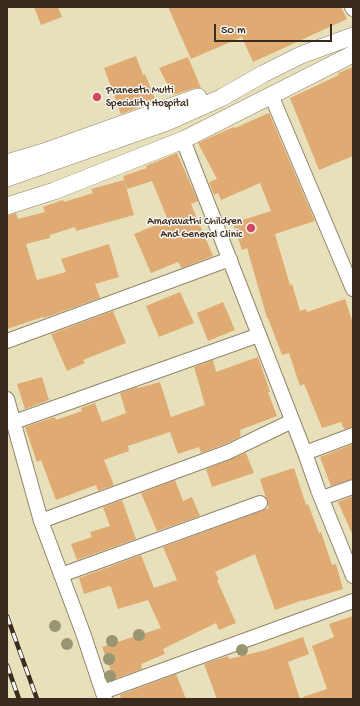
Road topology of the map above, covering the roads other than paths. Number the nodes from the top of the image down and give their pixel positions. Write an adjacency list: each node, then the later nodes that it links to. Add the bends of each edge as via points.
1 (353, 36): 3 (street, via 301,55)
2 (353, 54): 4 (street)
3 (263, 74): 6 (street); 7 (street, via 221,98 168,122)
4 (271, 95): 5 (street); 8 (street, via 226,104 137,141); 11 (street)
5 (183, 140): 9 (street, via 54,191); 10 (street)
6 (7, 163)
7 (7, 178)
8 (7, 187)
9 (7, 206)
10 (230, 259): 12 (street); 13 (street)
11 (353, 289)
12 (259, 335): 15 (street); 16 (street)
13 (7, 341)
14 (7, 399): 16 (street)
15 (292, 421): 18 (street); 22 (street, via 228,452)
16 (14, 422): 22 (street)
17 (353, 435): 18 (street)
18 (305, 453): 20 (street)
19 (353, 487): 20 (street)
20 (322, 498): 23 (street)
21 (260, 503): 24 (street)
22 (41, 521): 24 (street)
23 (350, 557): 25 (street)
24 (62, 575): 27 (street)
25 (353, 576)
26 (353, 601): 27 (street)
27 (104, 695)

